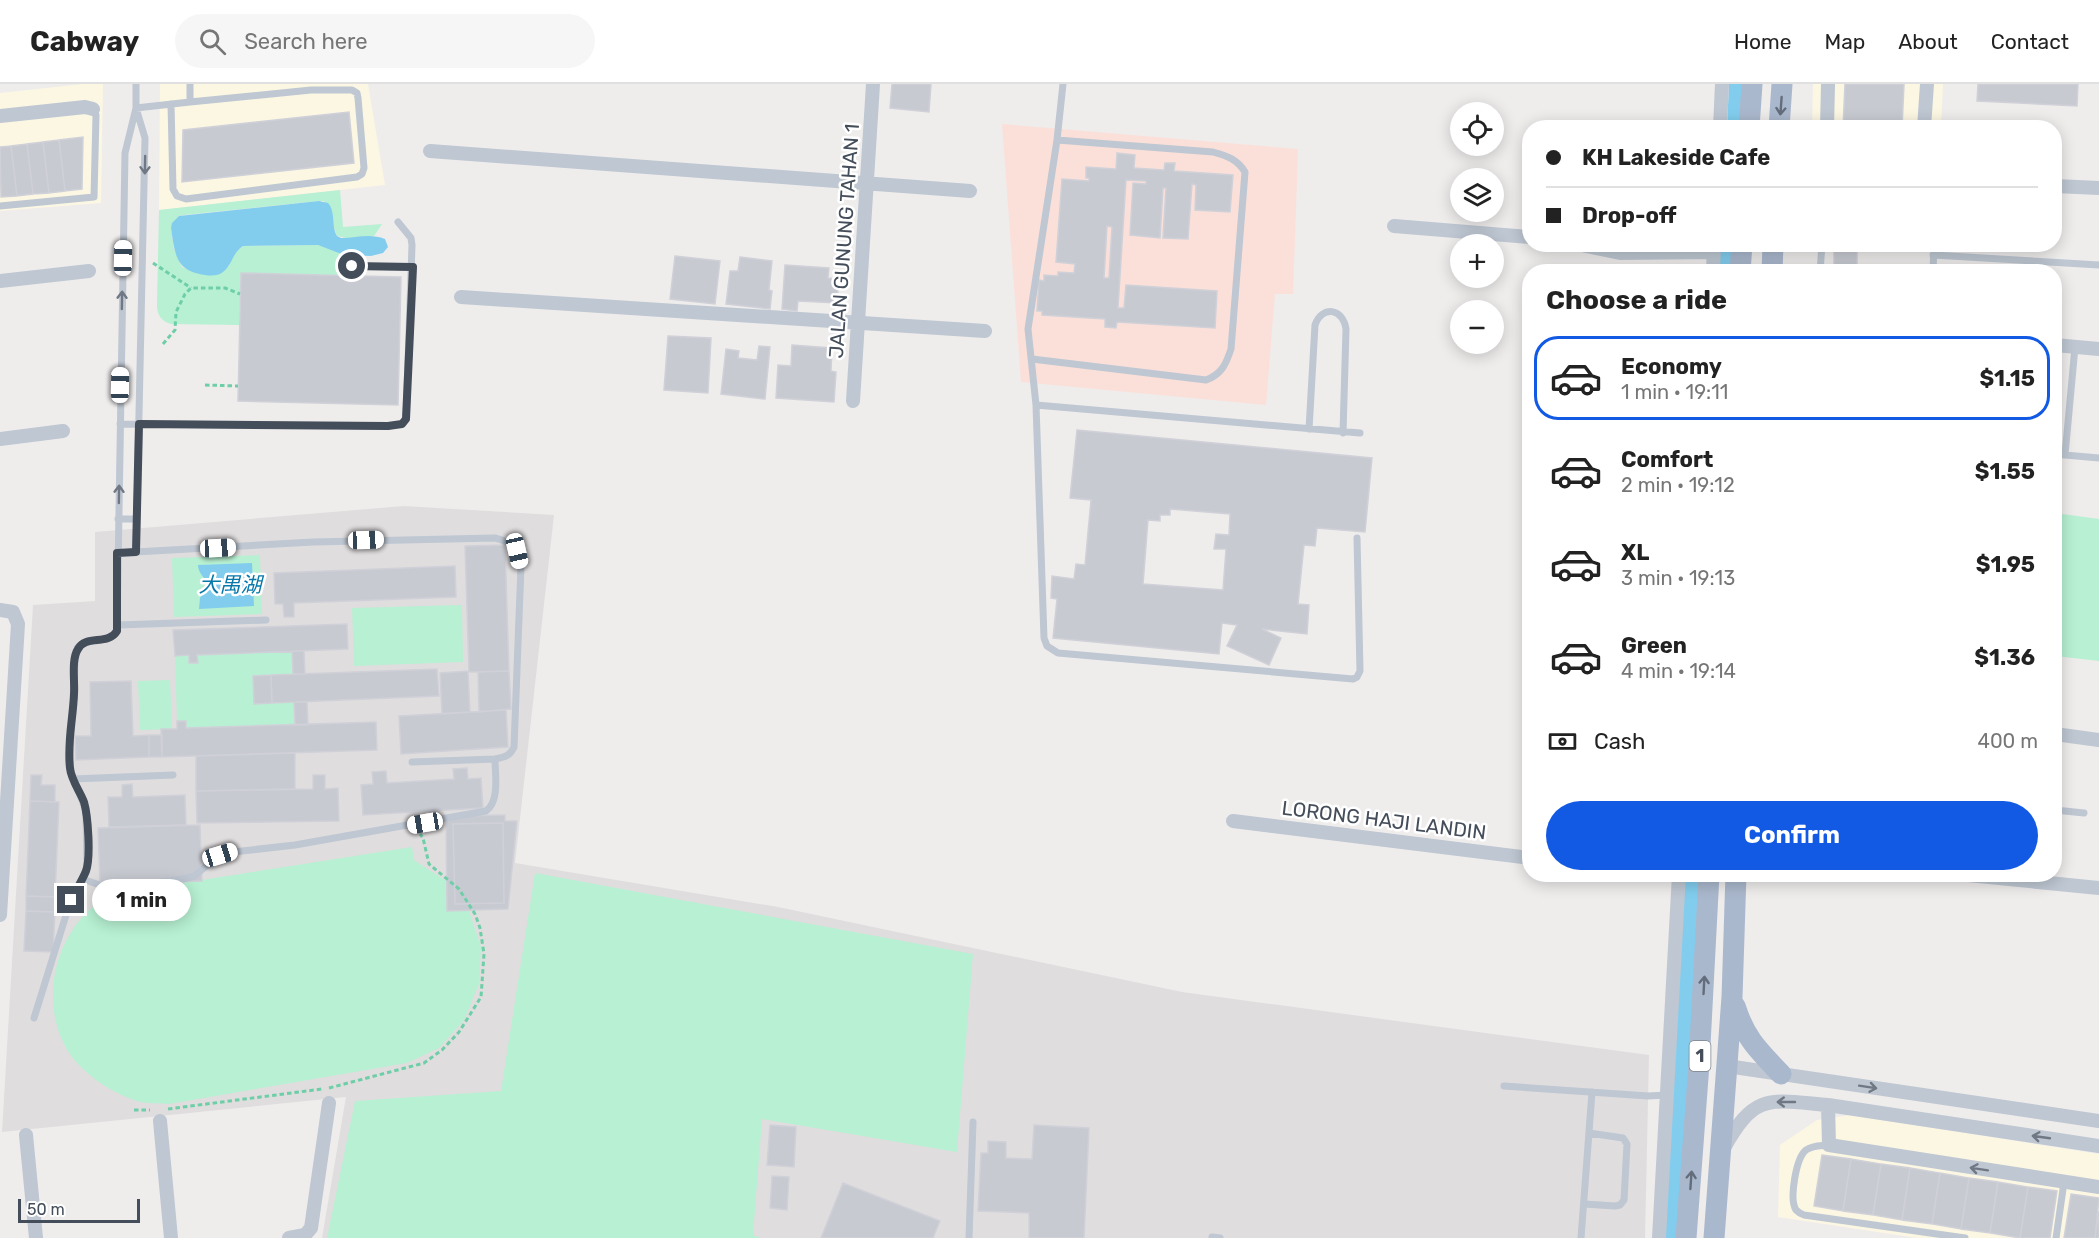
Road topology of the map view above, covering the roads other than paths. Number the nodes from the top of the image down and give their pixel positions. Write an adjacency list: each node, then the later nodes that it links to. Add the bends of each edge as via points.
1 (136, 84): 12 (lane)
2 (190, 84): 10 (lane)
3 (873, 84): 22 (street, JALAN GUNUNG TAHAN 1)
4 (1063, 84): 20 (lane)
5 (1722, 84): 15 (street)
6 (1752, 84): 16 (main road)
7 (1782, 84): 17 (main road, one-way to 17)
8 (1828, 84): 18 (street)
9 (1927, 84): 19 (street)
10 (190, 102): 11 (lane); 11 (lane, via 311,90 352,90 357,93 362,174 186,199 177,196 173,189)
11 (171, 104): 12 (lane)
12 (136, 108): 49 (lane, one-way to 12, via 125,153); 50 (lane, one-way to 50, via 145,138)
13 (93, 109): 14 (street); 26 (lane, via 94,197)
14 (0, 116)
15 (1720, 120)
16 (1750, 120)
17 (1780, 120)
18 (1827, 120)
19 (1925, 120)
20 (1057, 140): 46 (lane, via 1028,329); 46 (lane, via 1213,152 1240,163 1245,172 1231,349 1218,376 1206,380)
21 (430, 151): 22 (street)
22 (867, 183): 25 (street); 41 (street, JALAN GUNUNG TAHAN 1)
23 (2062, 186): 24 (street)
24 (2099, 188)
25 (970, 190)
26 (0, 206)
27 (398, 222): 37 (lane, via 411,238)
28 (1394, 226): 29 (street)
29 (1522, 236)
30 (1615, 252): 31 (street)
31 (1639, 252)
32 (1933, 252): 33 (lane)
33 (1933, 255): 34 (lane); 35 (lane)
34 (1933, 264)
35 (2099, 264)
36 (352, 266): 37 (lane)
37 (413, 267): 50 (lane, via 406,419 402,424)
38 (89, 271): 39 (street)
39 (0, 281)
40 (461, 297): 41 (street)
41 (858, 323): 42 (street); 47 (street, JALAN GUNUNG TAHAN 1)
42 (985, 331)
43 (2062, 346): 44 (street)
44 (2075, 347): 45 (street); 57 (lane)
45 (2099, 349)
46 (1032, 359): 48 (lane)
47 (853, 401)
48 (1036, 405): 51 (lane); 61 (lane, via 1044,638 1047,646 1058,653 1353,679 1360,671)
49 (120, 424): 50 (lane); 59 (lane, one-way to 49)
50 (139, 424): 60 (lane)
51 (1309, 429): 53 (lane); 53 (lane, via 1315,325 1324,312 1332,311 1340,314 1346,329)
52 (63, 431): 55 (street)
53 (1343, 433): 54 (lane)
54 (1360, 433)
55 (0, 439)
56 (2062, 455): 57 (lane)
57 (2065, 455): 58 (lane)
58 (2099, 458)
59 (118, 519): 60 (lane); 63 (lane)
60 (137, 519): 62 (lane)
61 (1357, 538)
62 (136, 552): 63 (lane); 70 (lane, via 386,540 495,538 509,542 517,551 521,566 513,747 511,753)
63 (117, 553): 66 (lane)
64 (7, 611): 69 (street, via 18,624)
65 (266, 620): 66 (lane)
66 (118, 625): 73 (lane, via 114,636 82,643 76,651 69,738)
67 (2062, 735): 68 (street)
68 (2099, 740)
69 (5, 747): 84 (street)
70 (495, 759): 71 (lane); 78 (lane, via 495,798 486,811 295,845 233,852 220,855 194,876 183,879 117,888)
71 (412, 762)
72 (173, 775): 73 (lane)
73 (73, 779): 78 (lane, via 86,811 88,860)
74 (2062, 811): 75 (lane)
75 (2084, 813)
76 (1233, 821): 77 (street, LORONG HAJI LANDIN)
77 (1522, 857)
78 (82, 879): 86 (lane, via 71,900)
79 (1675, 882): 91 (street)
80 (1709, 882): 111 (main road, 1, one-way to 80)
81 (1736, 882): 85 (main road, 1)
82 (2039, 882): 83 (street)
83 (2099, 888)
84 (0, 915)
85 (1732, 997): 87 (main road, 1); 88 (main road, via 1741,1027)
86 (34, 1018)
87 (1727, 1066): 88 (street); 101 (main road, 1)
88 (1781, 1074): 95 (street, one-way to 95)
89 (1504, 1086): 90 (lane)
90 (1592, 1092): 91 (lane); 97 (lane)
91 (1667, 1095): 110 (street)
92 (329, 1103): 107 (street, via 313,1223 309,1232)
93 (1828, 1106): 99 (street); 100 (street, one-way to 93); 101 (street, one-way to 101, via 1782,1101 1758,1106 1737,1124)
94 (160, 1114): 106 (street)
95 (2099, 1121)
96 (973, 1122): 108 (lane)
97 (1589, 1133): 104 (lane); 104 (lane, via 1623,1138 1627,1144 1624,1200 1615,1206)
98 (26, 1135): 105 (street)
99 (1829, 1145): 102 (street, one-way to 99); 113 (lane, via 1815,1146 1800,1156 1794,1204 1797,1211)
100 (2099, 1146)
101 (1719, 1157): 112 (main road, 1)
102 (2064, 1182): 103 (street); 114 (lane)
103 (2099, 1187)
104 (1584, 1204): 109 (lane)
105 (36, 1238)
106 (171, 1238)
107 (290, 1238)
108 (969, 1238)
109 (1581, 1238)
110 (1659, 1238)
111 (1686, 1238)
112 (1714, 1238)
113 (1965, 1238)
114 (2056, 1238)

